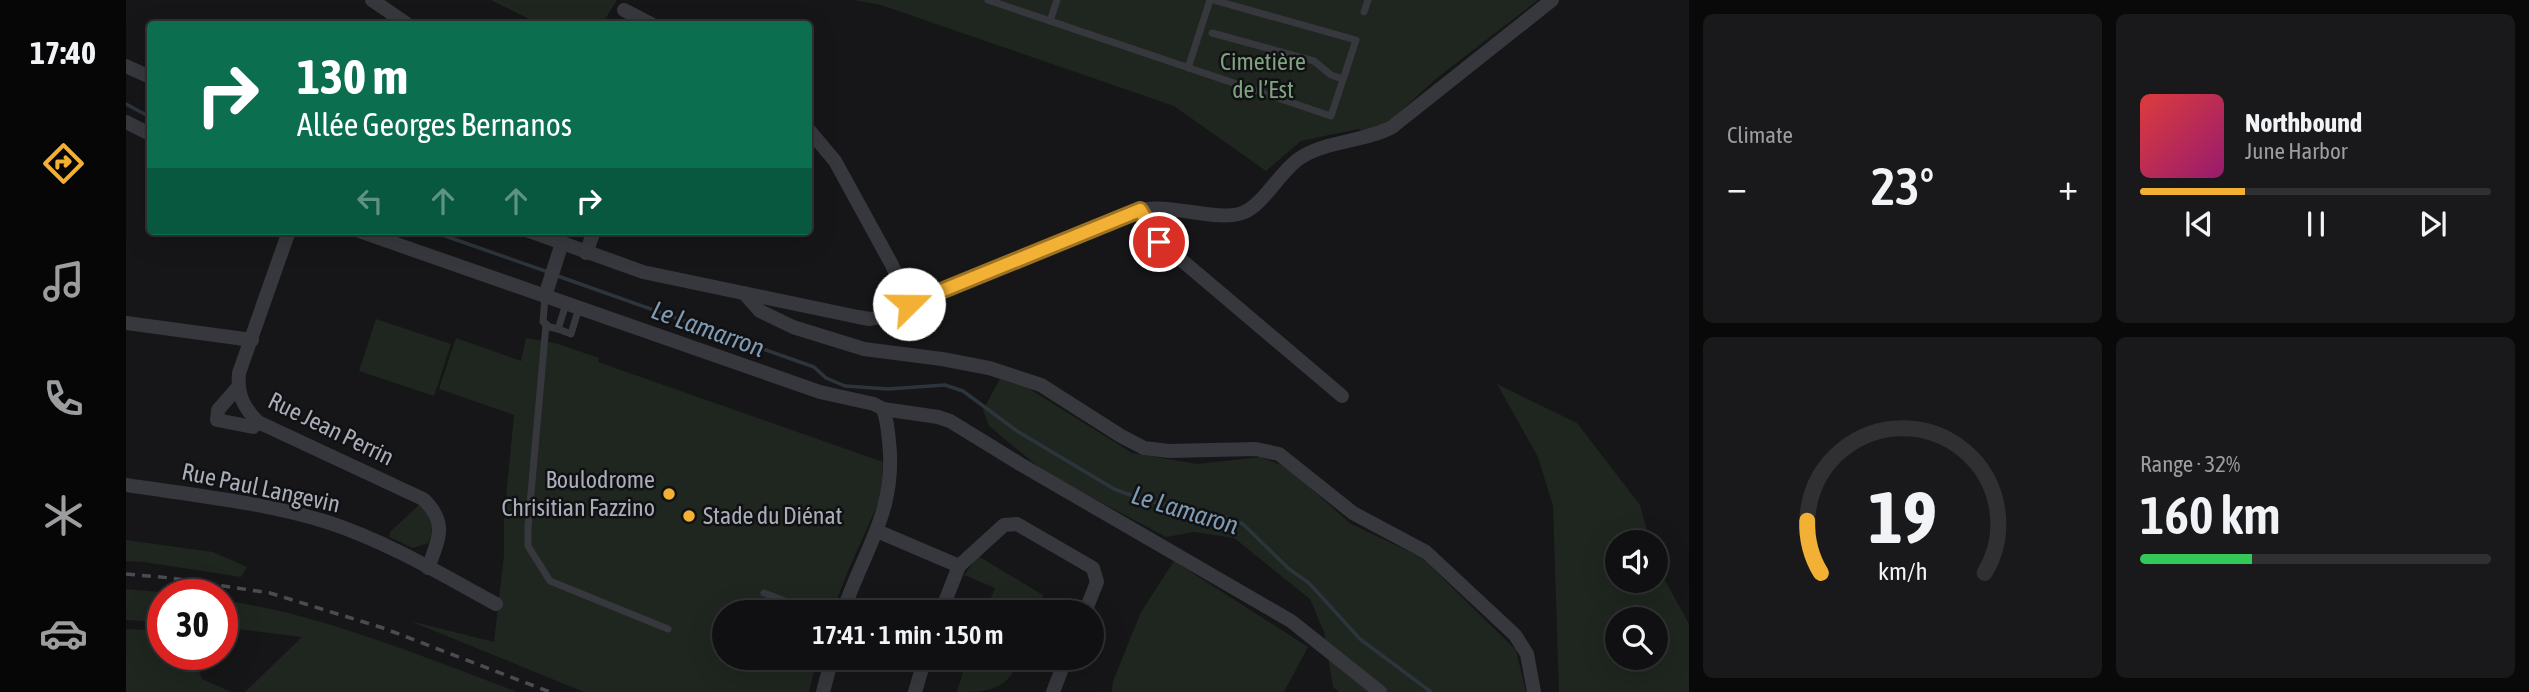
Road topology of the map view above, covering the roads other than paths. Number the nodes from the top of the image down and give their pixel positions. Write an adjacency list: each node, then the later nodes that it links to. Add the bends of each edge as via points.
1 (373, 0): 9 (street)
2 (988, 0): 11 (lane)
3 (1057, 0): 11 (lane)
4 (1212, 0): 14 (lane); 16 (lane, via 1356,40)
5 (1368, 0): 8 (lane)
6 (1552, 0): 20 (street, via 1392,127 1302,156 1242,213)
7 (624, 10): 10 (street)
8 (1364, 12)
9 (403, 21)
10 (645, 21)
11 (1050, 21): 14 (lane)
12 (1212, 33): 16 (lane, via 1314,61)
13 (126, 66): 15 (street)
14 (1188, 68): 16 (lane, via 1331,116)
15 (147, 76)
16 (1343, 79)
17 (126, 122): 18 (street)
18 (147, 133)
19 (812, 134): 29 (street, via 835,160)
20 (1140, 210): 29 (street); 36 (street, via 1159,242)
21 (288, 235): 34 (street, Rue Jean Perrin)
22 (372, 235): 27 (street)
23 (540, 235): 25 (street)
24 (593, 235): 26 (street)
25 (562, 243): 26 (street); 27 (street)
26 (586, 253): 28 (street, via 643,272)
27 (547, 290): 30 (street); 32 (lane)
28 (744, 293): 29 (street, via 870,319); 57 (street, via 760,311 793,327 864,349 989,368 1041,385 1144,448 1256,449 1279,454 1353,513 1426,552 1515,635 1527,654)
29 (909, 304)
30 (573, 306): 33 (lane); 33 (lane, via 570,334); 37 (street, via 820,393)
31 (126, 323): 34 (street)
32 (546, 324): 33 (lane); 49 (lane, via 528,546 550,581)
33 (558, 329)
34 (252, 340): 35 (street, Rue Jean Perrin)
35 (238, 387): 38 (street, Rue Jean Perrin, via 242,402); 38 (street, via 218,410 217,419 253,426)
36 (1342, 396)
37 (883, 409): 40 (street, via 891,479); 56 (street, via 938,416 974,434 1291,621)
38 (258, 422): 42 (street, Rue Jean Perrin, via 424,499 439,520 440,532)
39 (126, 485): 42 (street, Rue Paul Langevin, via 327,522)
40 (877, 531): 41 (street); 45 (street)
41 (959, 566): 46 (street); 47 (street, via 1004,525 1017,524 1093,568 1097,582)
42 (428, 568): 48 (street, Rue Paul Langevin)
43 (764, 593): 44 (lane)
44 (786, 600)
45 (848, 600)
46 (946, 600)
47 (1089, 600)
48 (495, 604)
49 (668, 629)
50 (829, 670): 53 (street)
51 (921, 670): 54 (street)
52 (1061, 670): 55 (street)
53 (823, 692)
54 (915, 692)
55 (1053, 692)
56 (1380, 692)
57 (1534, 692)

